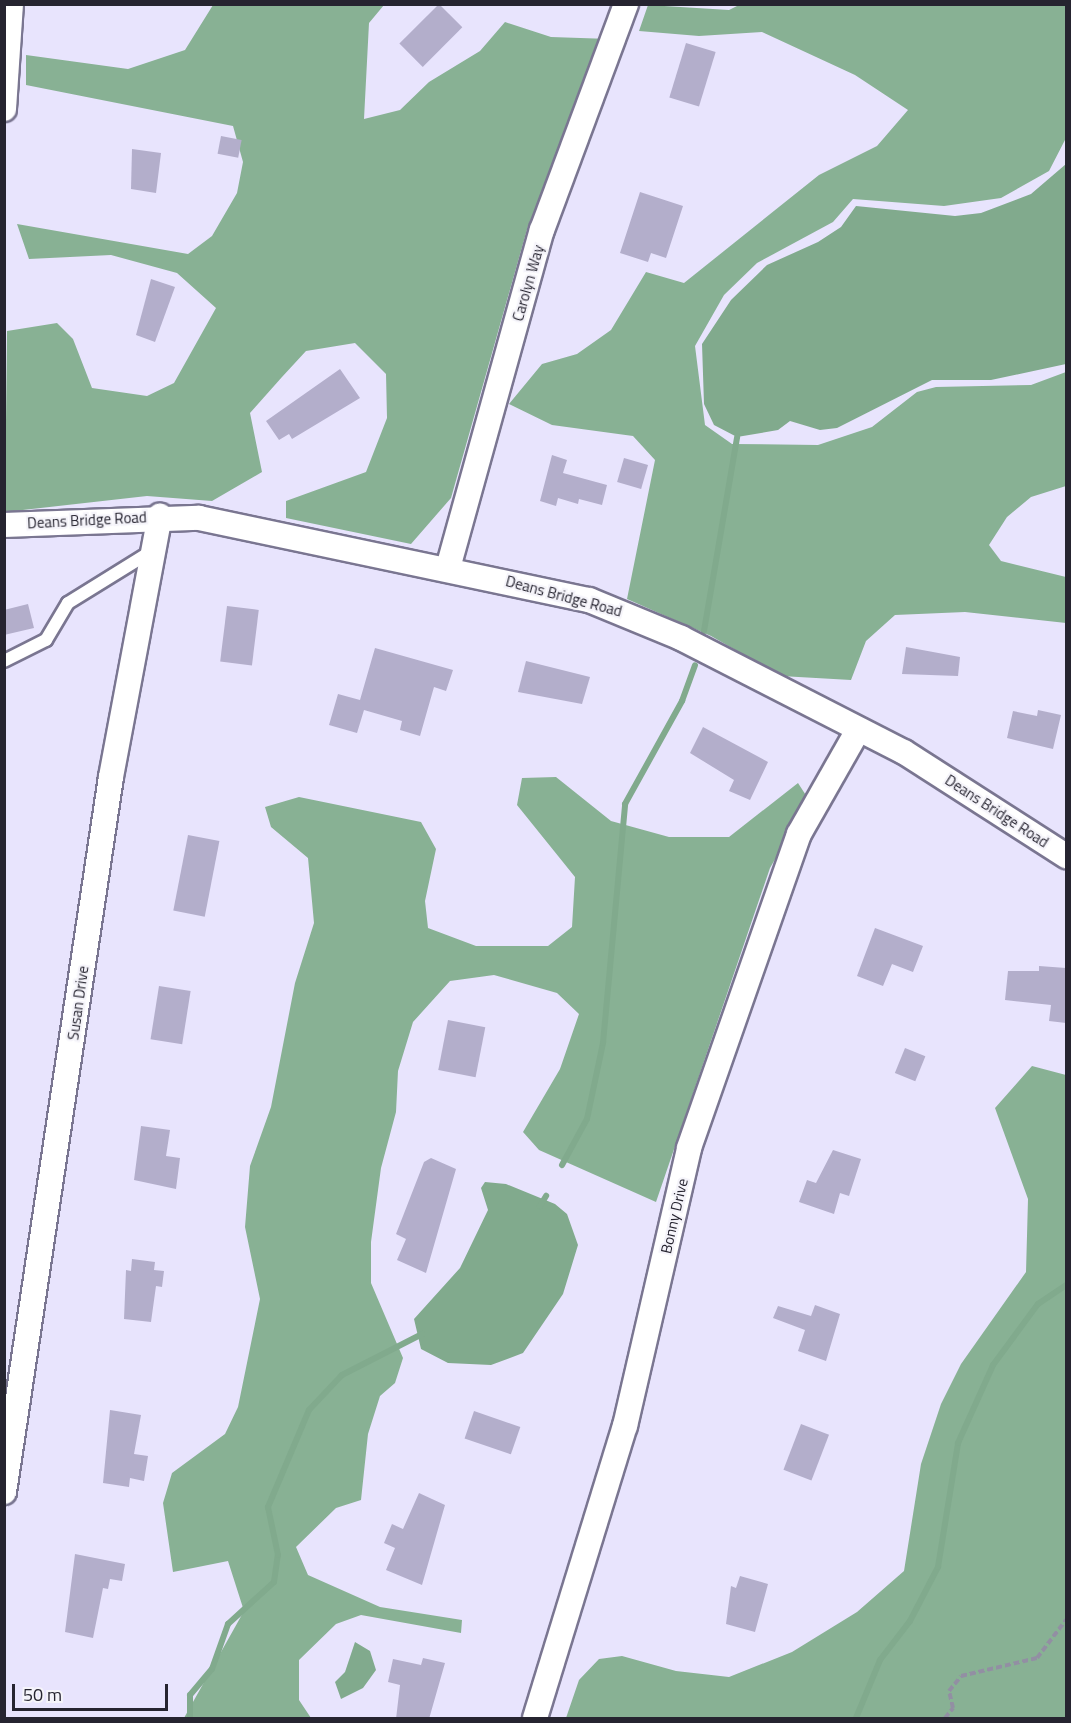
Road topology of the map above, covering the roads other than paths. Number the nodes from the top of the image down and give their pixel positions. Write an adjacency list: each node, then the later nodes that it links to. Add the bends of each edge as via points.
1 (11, 4): 3 (street)
2 (626, 4): 7 (street, Carolyn Way, via 542,230)
3 (4, 109)
4 (160, 516): 5 (street, Deans Bridge Road); 6 (street, Susan Drive); 7 (street, Deans Bridge Road, via 237,523)
5 (4, 525)
6 (153, 550): 8 (lane, via 68,603 46,640); 11 (street, Susan Drive, via 111,777)
7 (448, 568): 9 (street, Deans Bridge Road, via 632,615)
8 (4, 661)
9 (858, 730): 10 (street, Deans Bridge Road, via 904,752); 12 (street, Bonny Drive, via 799,834 689,1148 625,1426)
10 (1066, 855)
11 (4, 1492)
12 (535, 1719)

